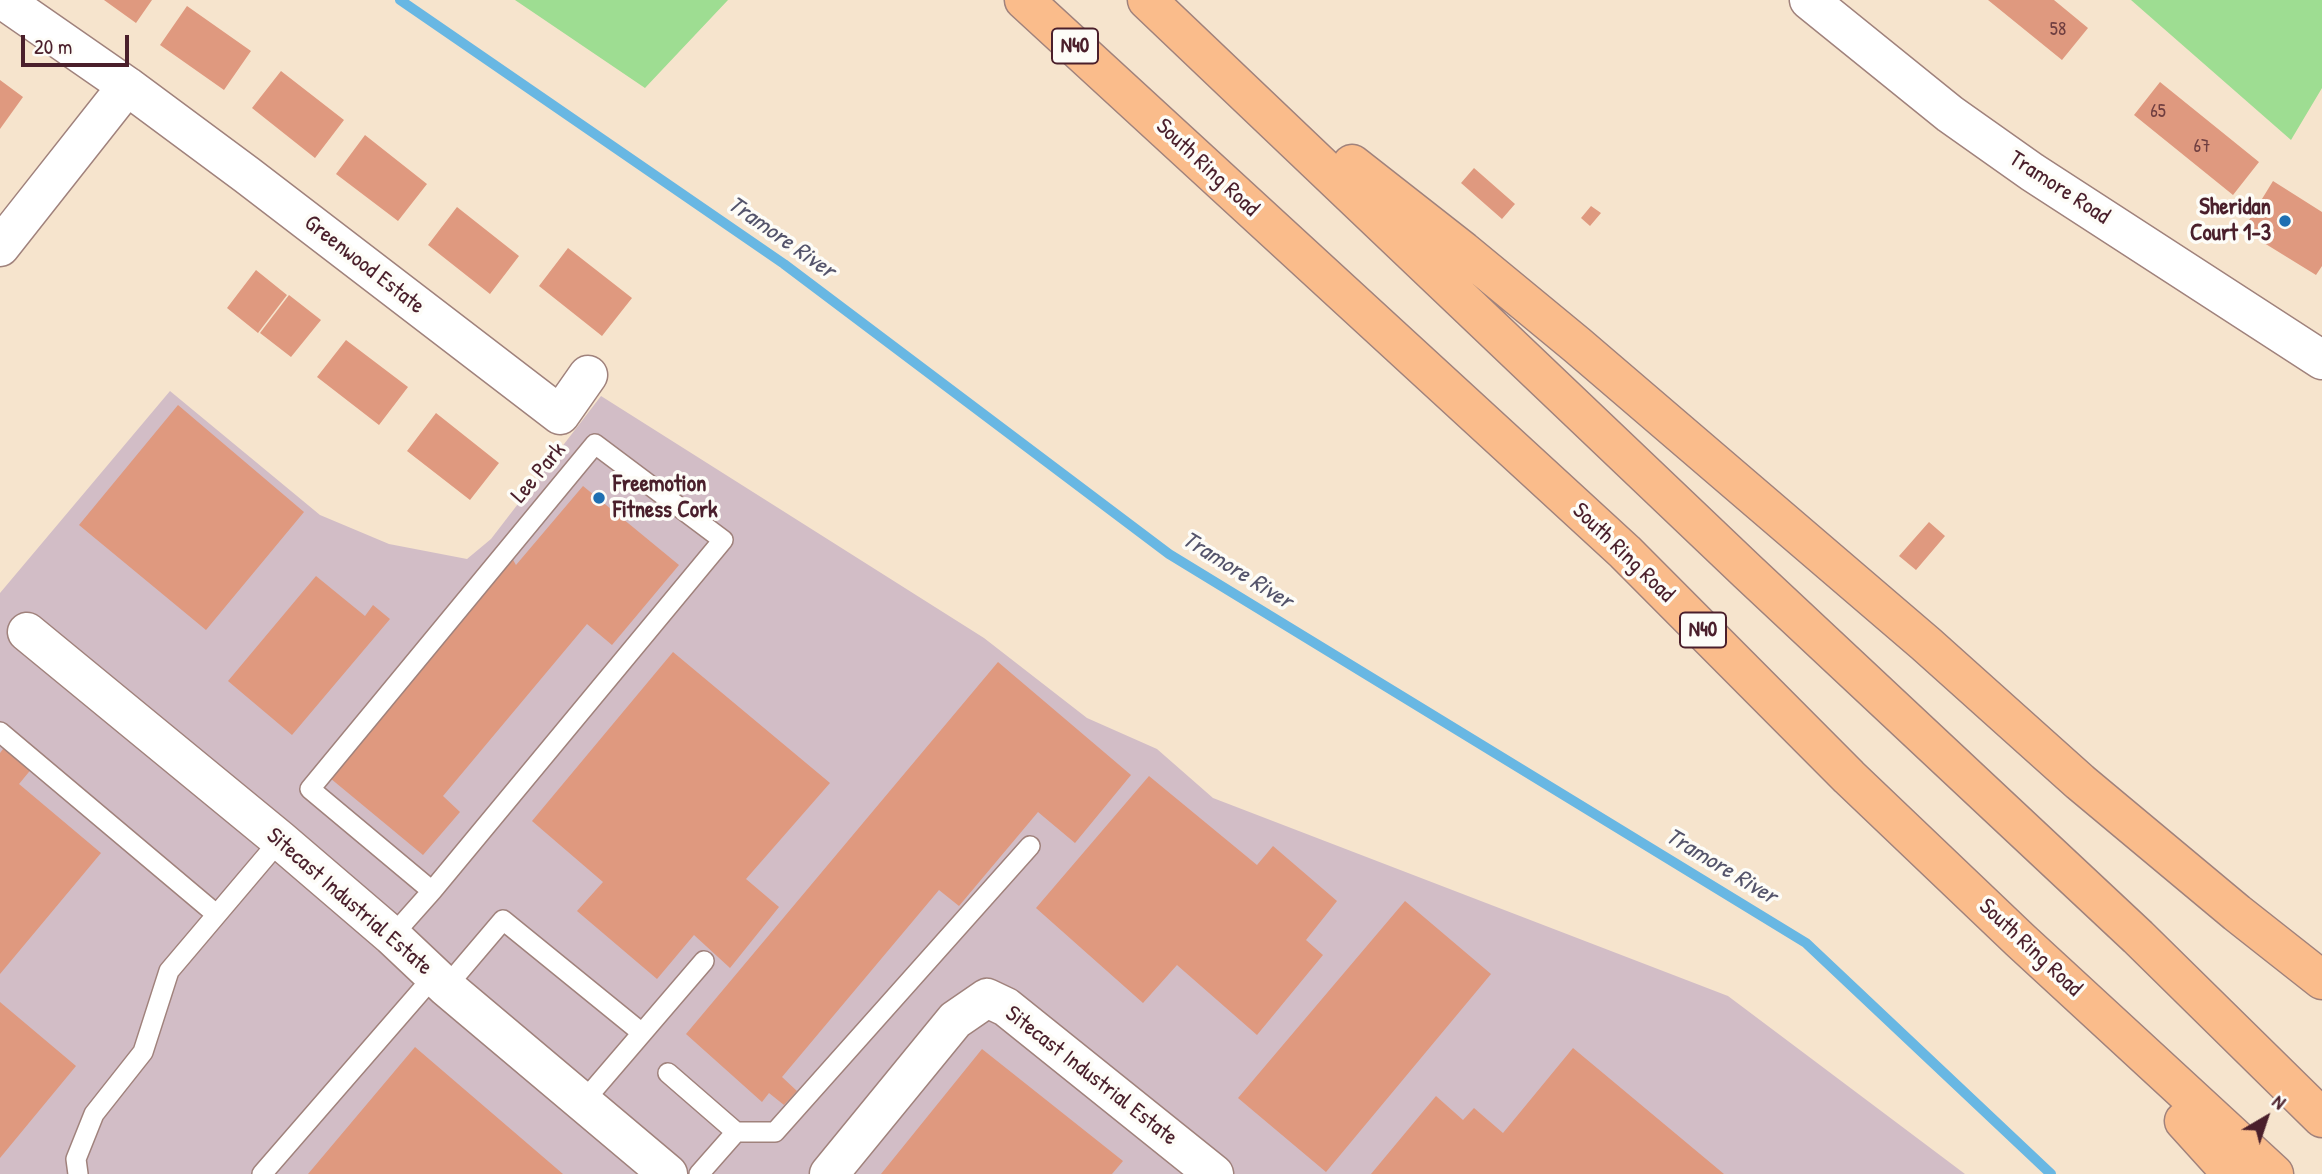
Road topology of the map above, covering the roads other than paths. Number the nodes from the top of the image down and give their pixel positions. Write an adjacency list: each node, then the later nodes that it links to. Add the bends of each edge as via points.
1 (3, 0): 6 (street, Greenwood Estate)
2 (1024, 0): 17 (highway, South Ring Road / N40, via 1625,552 1849,777)
3 (1147, 0): 5 (highway)
4 (1809, 0): 8 (street, Tramore Road, via 2011,157)
5 (1179, 30): 19 (highway, via 1526,302 2080,782); 24 (highway, via 2138,937)
6 (127, 86): 7 (street); 9 (street, Greenwood Estate, via 560,415)
7 (0, 247)
8 (2322, 360)
9 (588, 375)
10 (27, 632): 12 (street, Sitecast Industrial Estate)
11 (0, 732): 15 (lane)
12 (279, 840): 15 (lane); 16 (street, Sitecast Industrial Estate)
13 (1030, 846): 25 (lane, via 775,1132)
14 (432, 891): 14 (lane, Lee Park, via 310,789 595,444 723,540); 16 (lane, Lee Park)
15 (216, 914): 26 (lane, via 169,971 143,1052 94,1114 76,1159)
16 (392, 936): 20 (street, Sitecast Industrial Estate)
17 (2020, 940): 32 (highway); 33 (highway, South Ring Road / N40)
18 (704, 961): 21 (lane)
19 (2322, 980)
20 (440, 982): 21 (lane, via 503,920); 23 (street, Sitecast Industrial Estate); 27 (lane)
21 (642, 1034): 23 (lane)
22 (668, 1073): 25 (lane)
23 (583, 1102): 28 (street, Sitecast Industrial Estate)
24 (2322, 1118)
25 (736, 1132): 29 (lane)
26 (78, 1174)
27 (262, 1174)
28 (668, 1174)
29 (699, 1174)
30 (829, 1174): 31 (street, Sitecast Industrial Estate, via 955,1020 987,998 1006,1007)
31 (1214, 1174)
32 (2232, 1174)
33 (2274, 1174)

